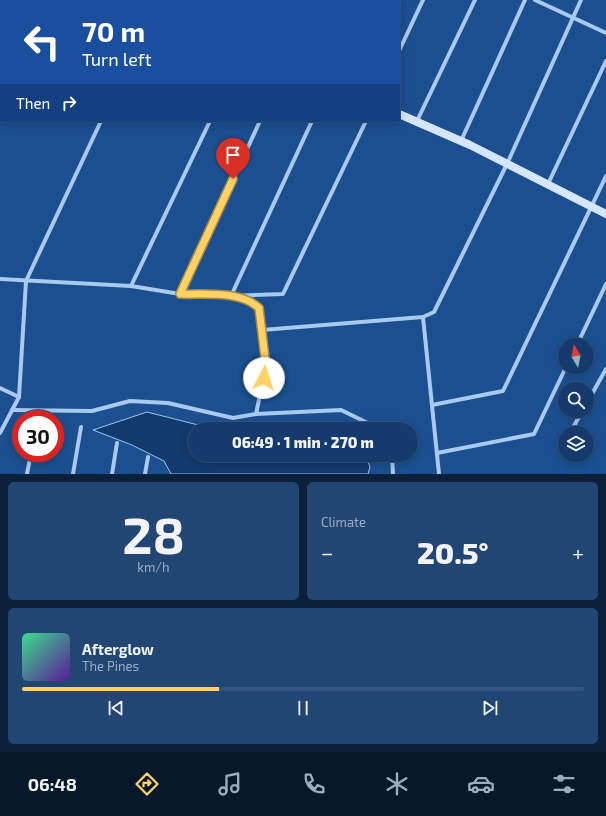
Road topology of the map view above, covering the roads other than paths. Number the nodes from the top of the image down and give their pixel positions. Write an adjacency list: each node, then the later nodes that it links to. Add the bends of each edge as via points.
1 (423, 0): 8 (street)
2 (475, 0): 11 (street)
3 (525, 0): 17 (street)
4 (535, 0): 6 (street)
5 (581, 0): 6 (street)
6 (573, 18): 7 (street); 18 (street)
7 (606, 33)
8 (400, 49)
9 (606, 61): 20 (street)
10 (400, 114): 11 (street)
11 (417, 121): 17 (street)
12 (101, 122): 24 (street)
13 (210, 122): 26 (street)
14 (260, 122): 27 (street)
15 (312, 122): 28 (street)
16 (366, 122): 28 (street, via 283,294)
17 (461, 141): 18 (street)
18 (507, 164): 20 (street); 29 (street, via 434,312)
19 (606, 176): 21 (street)
20 (548, 184): 21 (street)
21 (592, 206): 22 (street); 37 (street, via 503,391)
22 (606, 214)
23 (0, 279): 24 (street)
24 (26, 281): 26 (street); 36 (street)
25 (606, 284): 31 (street)
26 (131, 286): 27 (street)
27 (180, 294): 28 (street)
28 (231, 296): 30 (street, via 253,302 259,308)
29 (423, 317): 30 (street); 37 (street)
30 (262, 330): 40 (street, via 266,366)
31 (580, 338)
32 (606, 369): 35 (street)
33 (563, 374): 45 (street, via 534,434)
34 (0, 388): 36 (street)
35 (594, 390)
36 (19, 397): 38 (street)
37 (432, 405): 45 (street)
38 (12, 410): 43 (street)
39 (64, 411): 40 (street, via 92,411 130,400 168,403 233,418)
40 (256, 414): 41 (street, via 341,410)
41 (366, 422)
42 (81, 427): 50 (street)
43 (0, 432)
44 (117, 443): 51 (street)
45 (437, 453): 54 (street)
46 (148, 457): 52 (street)
47 (29, 462): 49 (street)
48 (392, 462): 53 (street)
49 (27, 474)
50 (73, 474)
51 (112, 474)
52 (145, 474)
53 (393, 474)
54 (439, 474)

